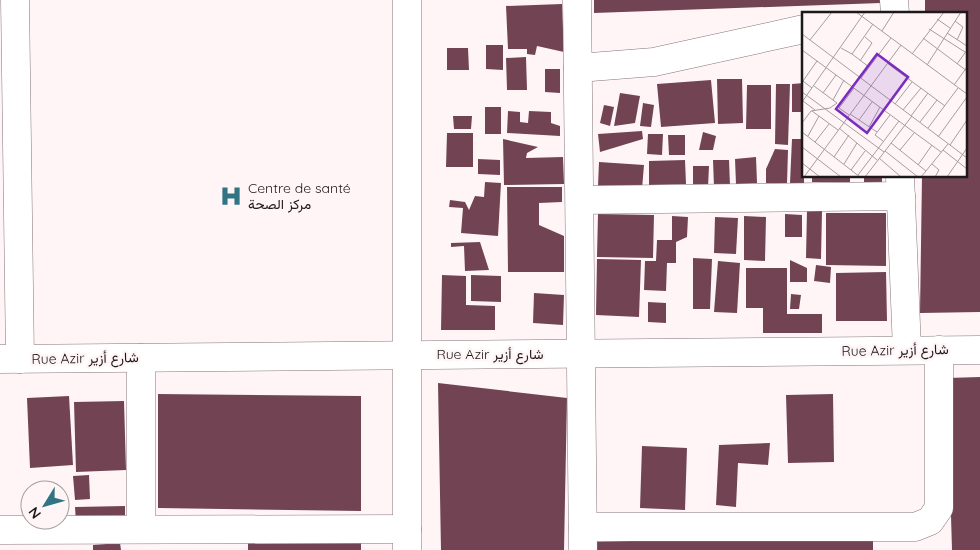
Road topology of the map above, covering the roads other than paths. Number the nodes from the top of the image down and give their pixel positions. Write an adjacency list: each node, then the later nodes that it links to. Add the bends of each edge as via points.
1 (15, 0): 14 (street)
2 (407, 0): 12 (street)
3 (577, 0): 5 (street)
4 (802, 29): 5 (street, via 654,62)
5 (578, 68): 7 (street)
6 (901, 186): 7 (street); 8 (street)
7 (580, 200): 11 (street)
8 (907, 350): 9 (street, Rue Azir شارع أزير); 11 (street, Rue Azir شارع أزير)
9 (939, 350): 10 (street, Rue Azir شارع أزير); 20 (street, via 940,508 930,521)
10 (980, 350)
11 (581, 354): 12 (street, Rue Azir شارع أزير); 17 (street)
12 (406, 355): 13 (street, Rue Azir شارع أزير); 19 (street)
13 (141, 358): 14 (street, Rue Azir شارع أزير); 15 (street)
14 (10, 359)
15 (141, 529): 16 (street); 18 (street)
16 (0, 530)
17 (583, 538): 20 (street)
18 (224, 539): 19 (street)
19 (407, 539)
20 (896, 539)

